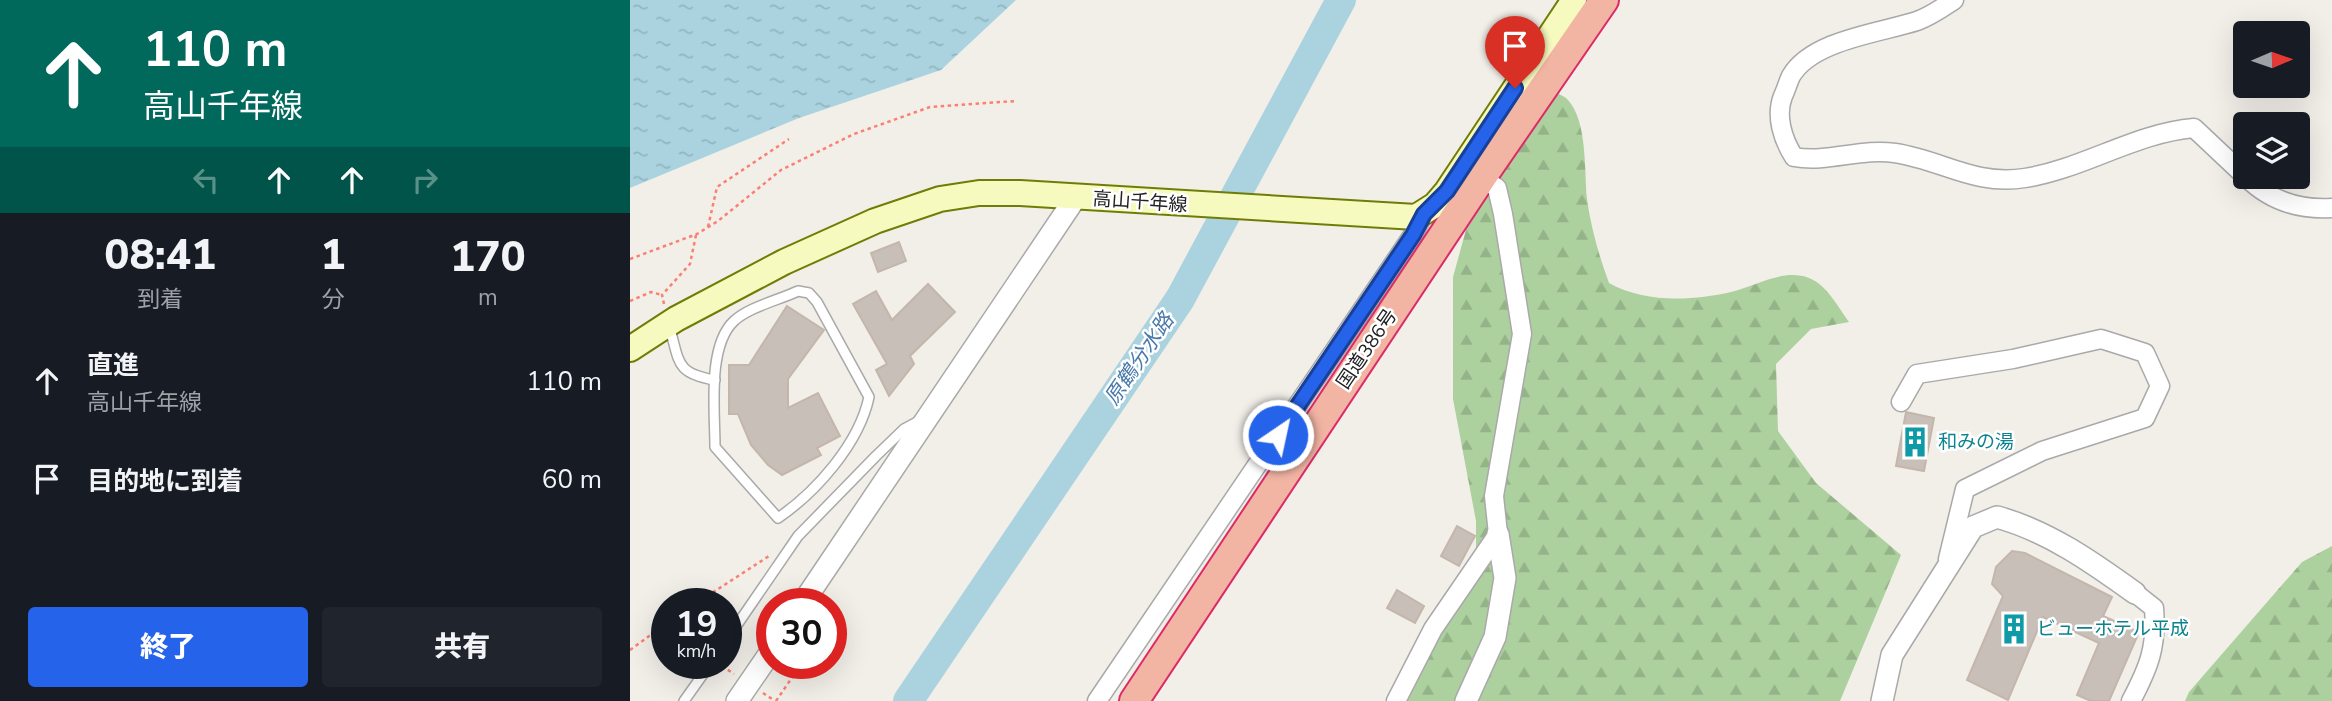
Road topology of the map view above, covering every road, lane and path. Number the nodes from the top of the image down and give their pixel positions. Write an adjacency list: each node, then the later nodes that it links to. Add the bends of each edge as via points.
1 (1574, 0): 11 (main road, via 1447,191)
2 (1604, 0): 7 (highway, 国道386号)
3 (1954, 0): 6 (street, via 1917,20 1836,43 1792,74 1781,101 1780,119 1784,142 1794,157 1895,153 1964,175 2027,178 2168,130 2194,128)
4 (1016, 101): 12 (path, via 930,107 854,134 781,170)
5 (789, 139): 12 (path, via 717,187)
6 (2233, 164)
7 (1482, 177): 22 (street, via 1497,188 1522,334 1494,496); 38 (highway, 国道386号)
8 (2259, 189): 10 (street, via 2292,206)
9 (1085, 198): 11 (main road, 高山千年線); 17 (main road, 高山千年線, via 979,193 914,206 784,262); 21 (street)
10 (2332, 208)
11 (1416, 216): 37 (street, via 1413,235)
12 (708, 227): 13 (path)
13 (696, 234): 14 (path); 15 (path, via 690,264)
14 (630, 259)
15 (662, 295): 16 (path, via 651,292); 17 (path)
16 (630, 301)
17 (669, 324): 18 (main road, 高山千年線); 19 (lane, via 680,364 692,376)
18 (630, 349)
19 (715, 380): 19 (lane, via 715,447 778,519 833,468 869,397 817,302 809,293 798,291 736,319 721,342)
20 (1901, 402): 24 (street, via 1917,374 2101,339 2145,353 2160,387 2145,418 2042,451 1965,489)
21 (927, 416): 23 (lane, via 904,429); 26 (street)
22 (1498, 534): 39 (street, via 1433,629); 40 (street, via 1505,578 1494,637)
23 (795, 542): 25 (path); 28 (lane)
24 (1946, 570): 27 (street, via 1973,527 1997,517 2028,526); 41 (street, via 1892,655)
25 (721, 588)
26 (813, 588)
27 (2135, 593): 42 (street, via 2154,608 2156,636 2146,675)
28 (742, 618)
29 (651, 635): 30 (path)
30 (630, 650)
31 (756, 673): 34 (street)
32 (699, 679): 35 (lane)
33 (791, 679): 36 (path)
34 (737, 700)
35 (684, 701)
36 (776, 701)
37 (1097, 701)
38 (1134, 701)
39 (1396, 701)
40 (1466, 701)
41 (1882, 701)
42 (2131, 701)

